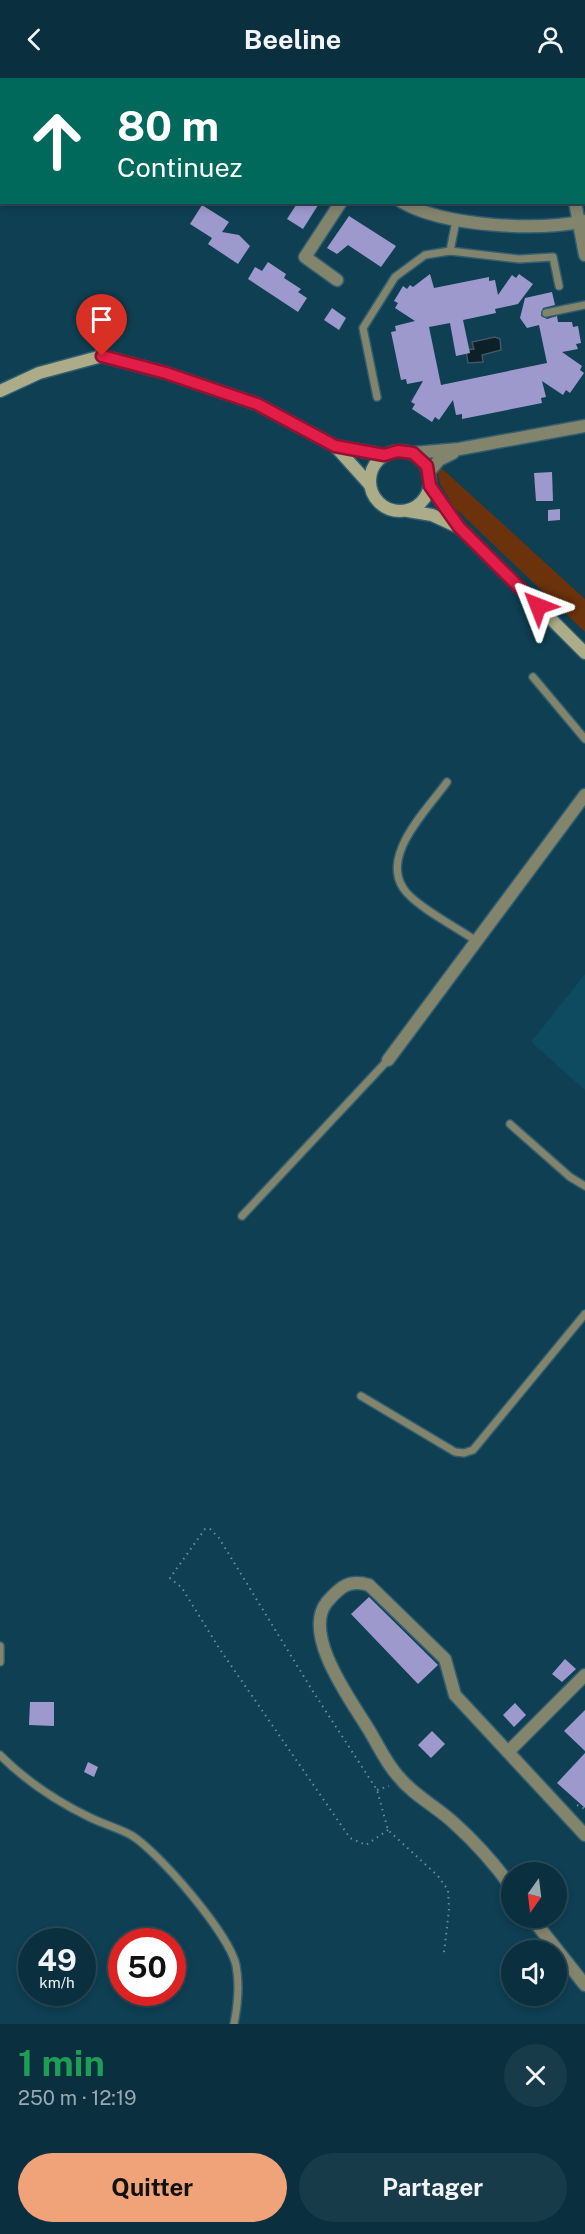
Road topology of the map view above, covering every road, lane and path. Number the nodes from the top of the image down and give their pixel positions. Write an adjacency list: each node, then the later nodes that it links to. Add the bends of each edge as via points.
1 (340, 204): 8 (street, via 305,257)
2 (408, 204): 4 (street)
3 (576, 204): 5 (street)
4 (456, 221): 5 (street, via 511,225); 6 (lane)
5 (582, 222): 7 (street)
6 (450, 251): 9 (lane, via 519,259 553,257); 13 (lane, via 425,255 395,277 363,328)
7 (585, 255)
8 (338, 280)
9 (559, 286)
10 (585, 305): 11 (lane)
11 (546, 313)
12 (0, 391): 15 (main road, via 39,373 102,356 257,404)
13 (377, 398)
14 (585, 426): 16 (street)
15 (335, 446): 18 (main road); 20 (main road)
16 (459, 449): 17 (street); 19 (street, via 439,460)
17 (413, 453): 18 (main road, via 398,451); 19 (main road)
18 (384, 455): 20 (main road, via 373,468)
19 (429, 472): 21 (main road)
20 (370, 484): 22 (main road, via 383,506)
21 (430, 486): 22 (main road, via 423,502); 23 (main road)
22 (408, 511): 23 (main road, via 432,515)
23 (459, 527): 24 (main road)
24 (585, 653)
25 (533, 677): 26 (lane)
26 (585, 739)
27 (447, 782): 29 (lane, via 401,845 396,861 398,876 408,894)
28 (585, 795): 29 (street)
29 (475, 940): 30 (street)
30 (388, 1060): 33 (lane)
31 (510, 1124): 32 (lane)
32 (585, 1186)
33 (242, 1216)
34 (585, 1314): 35 (lane, via 472,1450 464,1453 455,1452)
35 (362, 1396)
36 (0, 1646): 37 (lane)
37 (0, 1662)
38 (585, 1675): 39 (street)
39 (508, 1752): 42 (street); 43 (street, via 455,1695 445,1659 369,1585 357,1581 346,1584 327,1602 319,1619 332,1669 396,1774 414,1794 453,1822)
40 (0, 1755): 47 (lane, via 47,1795 132,1835 162,1861 209,1916 236,1964 239,1998)
41 (388, 1830): 41 (path, via 366,1845 350,1838 182,1588 170,1578 205,1529 219,1538 377,1790); 45 (path, via 448,1890)
42 (585, 1835)
43 (501, 1872)
44 (540, 1928): 46 (street)
45 (444, 1953)
46 (585, 1985)
47 (234, 2024)

